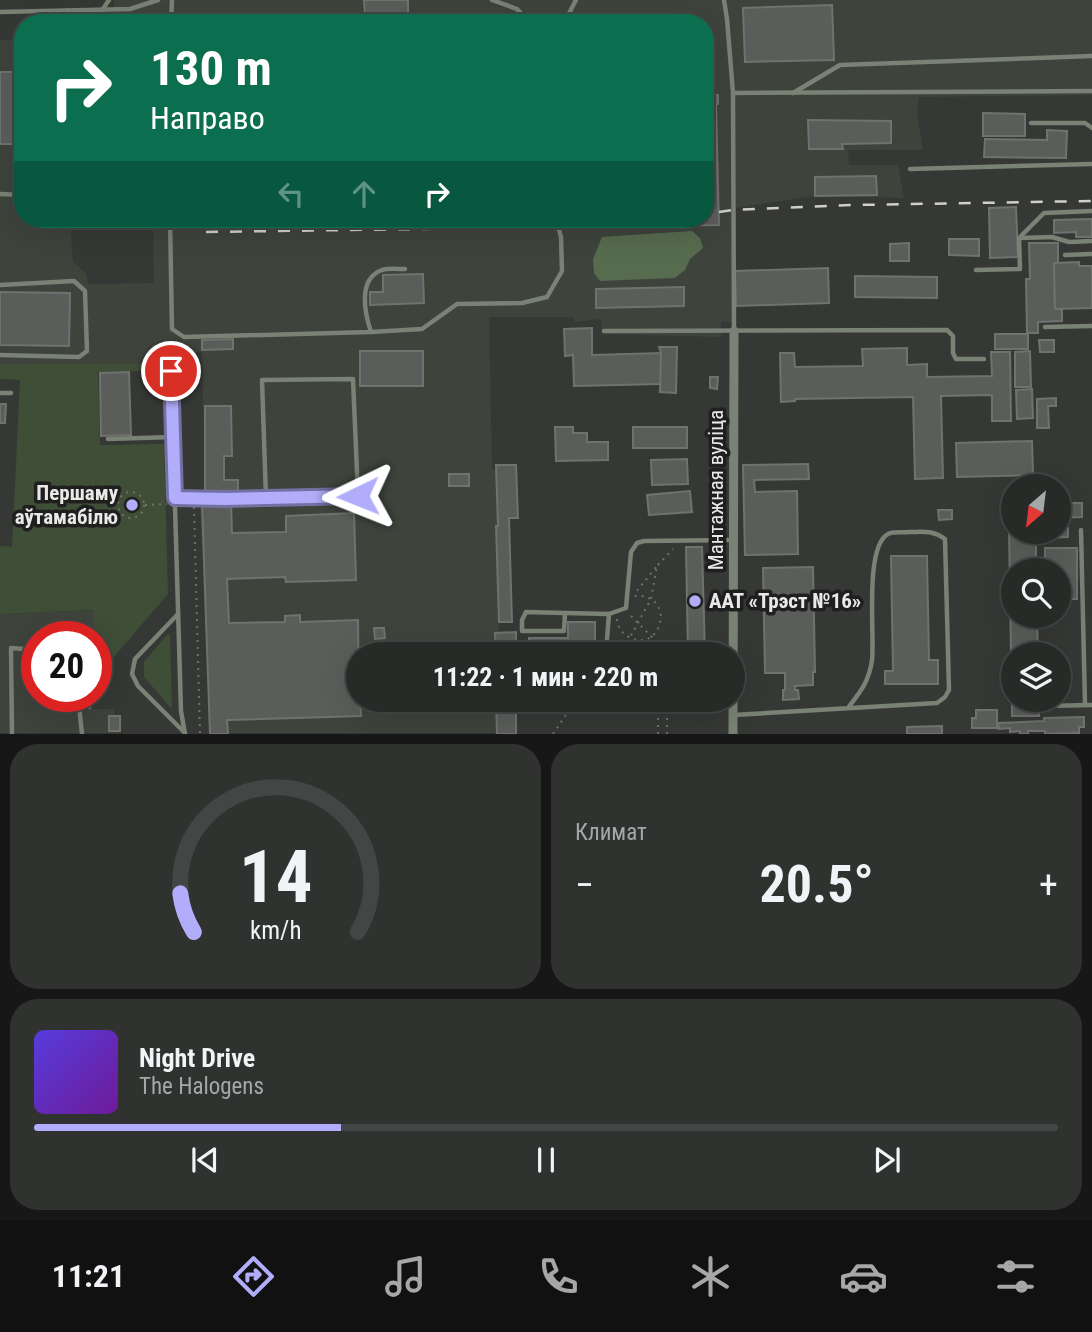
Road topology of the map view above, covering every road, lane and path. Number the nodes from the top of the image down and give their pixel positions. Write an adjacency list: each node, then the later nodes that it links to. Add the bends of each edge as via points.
1 (109, 0): 5 (lane)
2 (158, 0): 5 (lane, via 131,9)
3 (492, 0): 9 (lane)
4 (724, 0): 12 (lane)
5 (102, 9): 6 (lane)
6 (68, 10): 7 (lane); 8 (lane)
7 (0, 12)
8 (68, 14)
9 (522, 14)
10 (1092, 56): 13 (lane, via 840,65)
11 (1092, 91): 13 (lane)
12 (733, 93): 13 (lane); 31 (lane)
13 (792, 94)
14 (1031, 123): 15 (lane, via 1085,123)
15 (1092, 128)
16 (1092, 164): 17 (lane)
17 (910, 169)
18 (1092, 212): 21 (lane, via 1044,212)
19 (170, 228): 32 (lane, via 172,329 184,337)
20 (558, 228): 32 (lane, via 562,271 547,297 522,303 457,304 422,328)
21 (1019, 238): 22 (lane); 26 (lane, via 1020,269)
22 (1092, 241)
23 (1092, 254): 24 (lane)
24 (1065, 255)
25 (405, 269): 32 (lane, via 381,270 370,279 365,315)
26 (976, 270)
27 (0, 285): 33 (lane, via 74,281 86,291 87,351 79,357)
28 (1092, 326): 29 (lane)
29 (1045, 327)
30 (604, 331): 31 (lane)
31 (734, 331): 34 (lane, via 947,330 953,336 956,359); 46 (street, Мантажная вуліца)
32 (371, 332)
33 (0, 355)
34 (985, 359)
35 (171, 371): 38 (lane)
36 (0, 393): 37 (lane)
37 (12, 393)
38 (173, 437): 39 (lane); 42 (lane)
39 (108, 439)
40 (267, 498): 40 (lane, via 358,496 353,379 262,380); 41 (lane)
41 (193, 499): 42 (lane); 76 (path)
42 (175, 501): 43 (path); 52 (lane)
43 (144, 505): 43 (path, via 138,494 130,492 122,496 119,508 131,518 139,516)
44 (1081, 530): 65 (lane)
45 (682, 540): 46 (lane); 47 (path); 54 (lane, via 637,542 631,552 626,608)
46 (734, 540): 72 (street, Мантажная вуліца)
47 (657, 566): 48 (path); 49 (path)
48 (632, 596): 49 (path); 50 (path)
49 (651, 599): 58 (path); 59 (path, via 661,621)
50 (632, 602)
51 (632, 609): 57 (path)
52 (178, 613): 75 (lane); 75 (lane, via 135,659 132,674 138,686)
53 (565, 613): 53 (lane, via 526,612 522,631 564,631); 54 (lane)
54 (609, 614): 60 (lane)
55 (616, 616): 59 (path, via 626,636 640,640)
56 (624, 616): 57 (path)
57 (631, 616): 58 (path)
58 (638, 623): 59 (path); 61 (path)
59 (651, 636): 62 (path)
60 (607, 639)
61 (628, 642)
62 (657, 642)
63 (21, 649): 73 (lane, via 11,648)
64 (1071, 705): 65 (lane)
65 (1085, 705): 66 (lane)
66 (1092, 705)
67 (848, 708): 67 (lane, via 937,703 949,690 945,539 937,533 889,533 882,540 871,593 872,659 867,682); 72 (lane)
68 (80, 712): 74 (lane)
69 (568, 712): 77 (path)
70 (658, 712): 78 (path)
71 (667, 712): 79 (path)
72 (733, 715): 80 (street, Мантажная вуліца)
73 (12, 733)
74 (82, 733)
75 (185, 733)
76 (200, 733)
77 (553, 733)
78 (658, 733)
79 (667, 733)
80 (733, 733)

